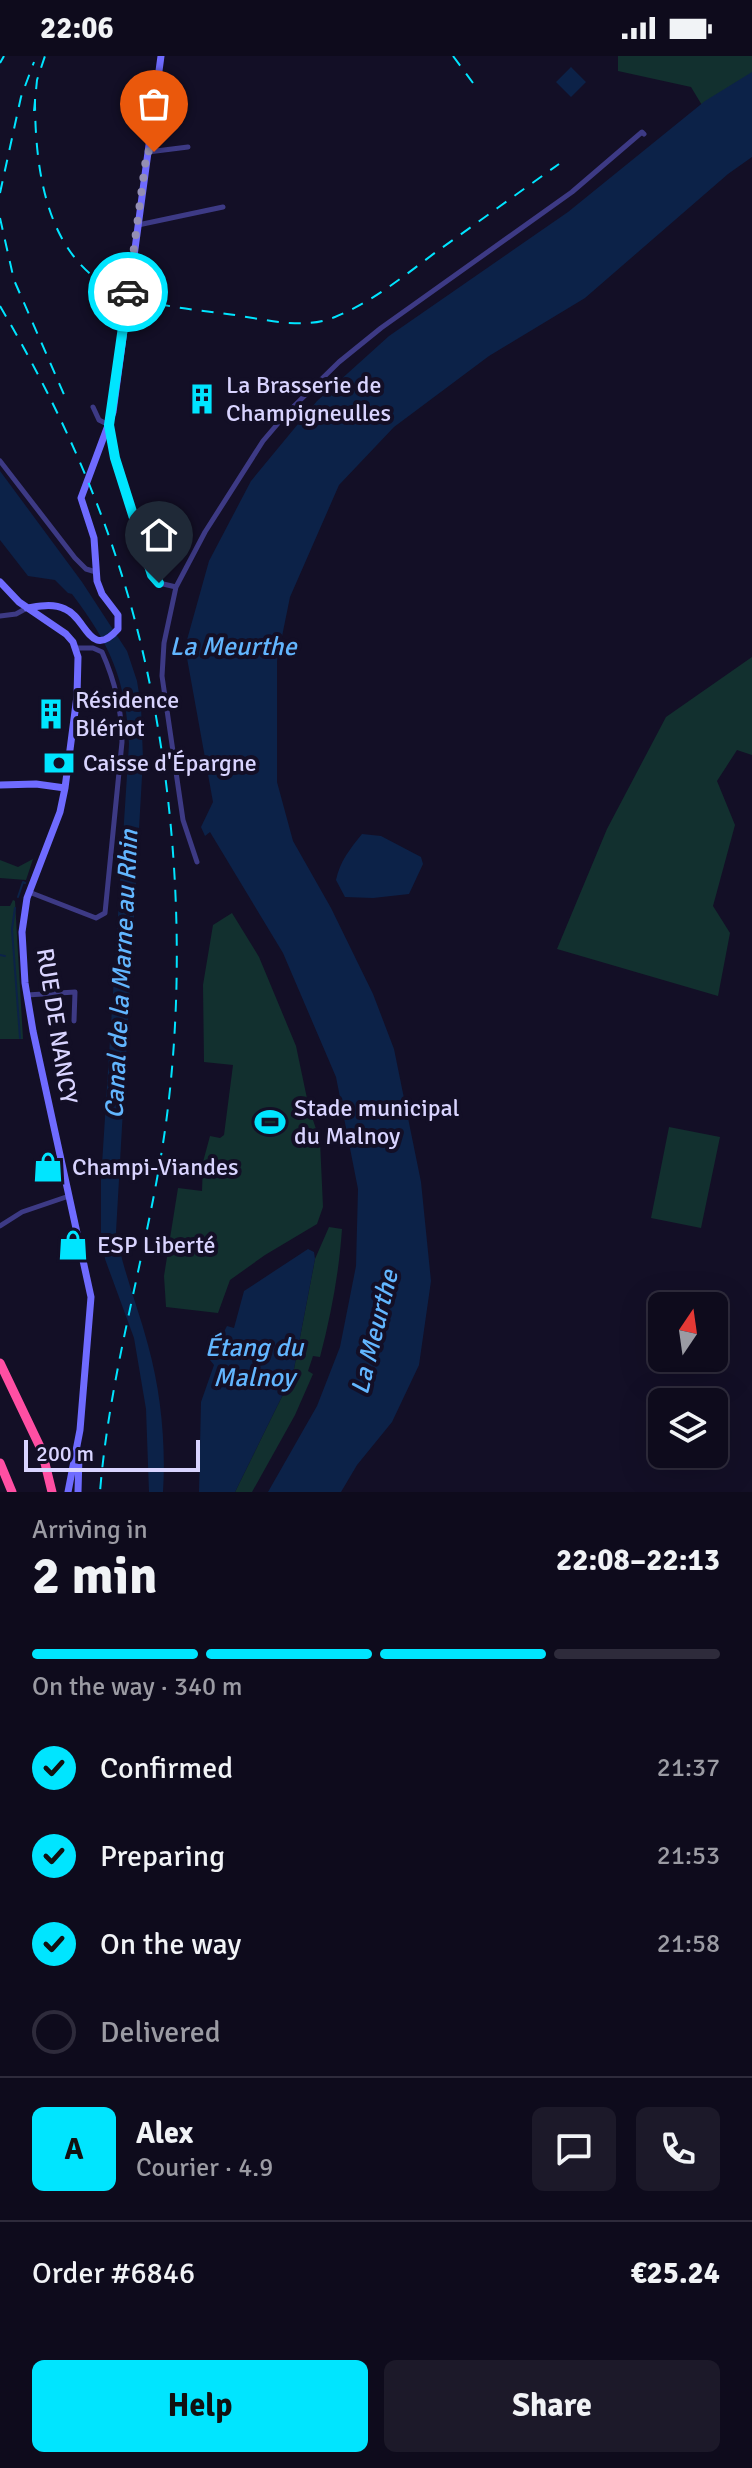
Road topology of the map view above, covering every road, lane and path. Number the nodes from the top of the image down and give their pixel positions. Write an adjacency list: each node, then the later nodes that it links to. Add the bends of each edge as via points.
1 (161, 56): 4 (main road)
2 (644, 134): 15 (street, via 328,372 263,441)
3 (188, 147): 4 (street)
4 (147, 151): 6 (main road)
5 (223, 207): 6 (street)
6 (137, 224): 8 (main road)
7 (93, 407): 8 (street, via 99,420)
8 (109, 425): 9 (main road); 10 (street)
9 (100, 449): 10 (street); 11 (street); 13 (main road, via 81,498 94,538)
10 (114, 450): 11 (street)
11 (115, 458): 15 (street, via 152,575 159,583)
12 (0, 461): 13 (street, via 75,558)
13 (96, 572): 16 (main road, via 101,591 117,614 116,633 103,641 91,637 71,612)
14 (0, 582): 17 (main road)
15 (176, 587): 23 (street, via 162,676 183,820)
16 (58, 607): 17 (main road); 19 (main road)
17 (27, 608): 18 (street); 19 (main road)
18 (0, 616)
19 (47, 620): 20 (main road)
20 (76, 648): 22 (main road, RUE DE NANCY, via 77,696); 24 (street, via 102,652 121,717 105,913 100,918)
21 (0, 785): 22 (main road)
22 (65, 788): 24 (main road, RUE DE NANCY)
23 (197, 862)
24 (29, 892): 25 (main road, RUE DE NANCY, via 22,932)
25 (27, 995): 26 (street, via 75,992); 27 (main road, RUE DE NANCY)
26 (74, 1021)
27 (69, 1196): 28 (street, via 22,1212); 30 (main road, RUE DE NANCY, via 91,1303)
28 (0, 1226)
29 (0, 1363): 33 (highway, via 36,1436)
30 (80, 1430): 34 (main road); 35 (main road)
31 (0, 1463): 32 (highway)
32 (12, 1492)
33 (52, 1492)
34 (68, 1492)
35 (78, 1492)

